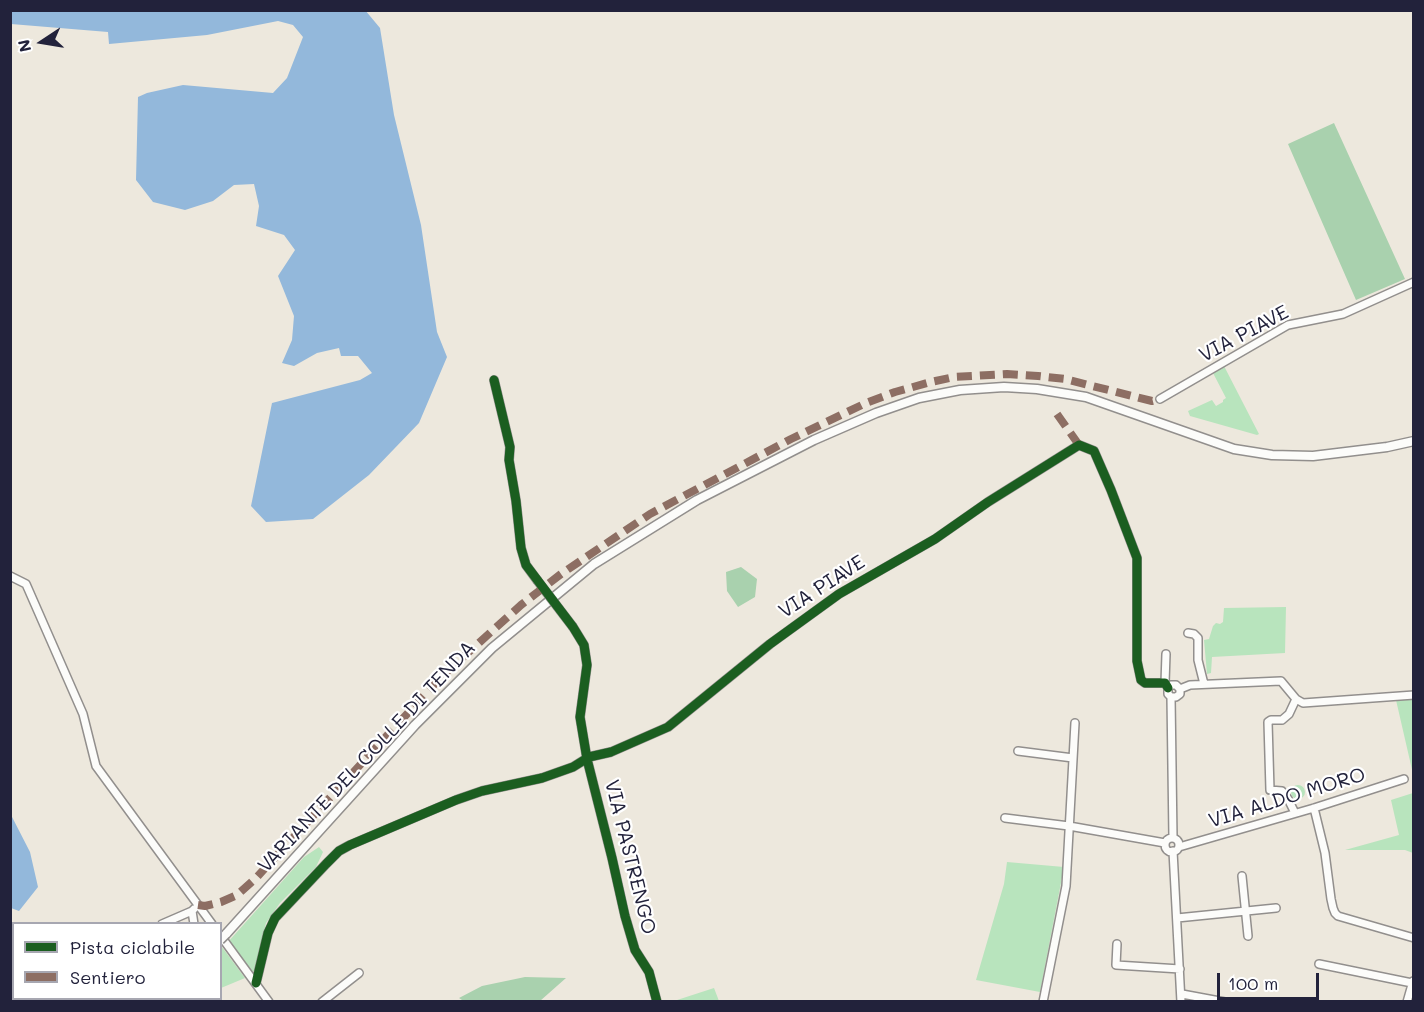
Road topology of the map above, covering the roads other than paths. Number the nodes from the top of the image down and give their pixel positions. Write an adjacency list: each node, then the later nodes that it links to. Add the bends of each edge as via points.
1 (1413, 282): 3 (street, VIA PIAVE, via 1343,314 1288,325)
2 (494, 380): 19 (street, VIA PASTRENGO, bridge, via 510,447 526,565 584,645 586,665 580,717)
3 (1160, 399)
4 (1413, 441): 6 (main road, VARIANTE DEL COLLE DI TENDA)
5 (1413, 446): 6 (street)
6 (1387, 447): 37 (main road, VARIANTE DEL COLLE DI TENDA, via 1313,456 1234,449 1086,397 1037,389 960,390 919,398 876,413 697,500 594,564 492,648 415,725)
7 (10, 576): 29 (street, via 26,584 83,714 96,766)
8 (1188, 633): 10 (street, via 1198,638)
9 (1166, 654): 11 (street)
10 (1204, 684): 12 (street); 15 (street, via 1281,681)
11 (1167, 686): 12 (street); 14 (street); 19 (street, VIA PIAVE, via 1141,680 1137,661 1137,558 1094,451 1079,445 935,539 839,594 668,727)
12 (1180, 689): 14 (street, via 1180,694)
13 (1413, 695): 15 (street, via 1303,703)
14 (1171, 697): 25 (street)
15 (1296, 699): 22 (street, via 1289,714 1268,722 1270,790 1282,791)
16 (1075, 723): 18 (street)
17 (1018, 751): 18 (street)
18 (1073, 758): 24 (street)
19 (587, 759): 45 (street, VIA PIAVE, via 542,778 456,800 339,851 275,918 267,933); 49 (street, VIA PASTRENGO, via 631,938 649,972)
20 (1404, 779): 21 (street, VIA ALDO MORO)
21 (1314, 808): 22 (street, VIA ALDO MORO); 39 (street, via 1335,913)
22 (1294, 813): 27 (street, VIA ALDO MORO)
23 (1005, 818): 24 (street)
24 (1069, 826): 26 (street); 50 (street, via 1066,886)
25 (1173, 838): 26 (street); 27 (street, via 1178,842)
26 (1165, 843): 27 (street, via 1167,849)
27 (1176, 849): 33 (street)
28 (1242, 876): 32 (street)
29 (198, 904): 31 (street); 36 (street)
30 (1276, 908): 32 (street)
31 (192, 911): 34 (street); 35 (street)
32 (1246, 911): 33 (street); 38 (street)
33 (1177, 918): 42 (street)
34 (167, 922)
35 (194, 922)
36 (211, 922)
37 (222, 936): 45 (street)
38 (1248, 936)
39 (1413, 938)
40 (1117, 944): 42 (street, via 1116,965)
41 (1319, 964): 44 (street)
42 (1180, 969): 46 (street)
43 (359, 973): 48 (street)
44 (1413, 981): 52 (street)
45 (256, 983): 47 (street)
46 (1181, 998): 51 (street)
47 (269, 1002)
48 (322, 1002)
49 (657, 1002)
50 (1043, 1002)
51 (1225, 1002)
52 (1407, 1002)

